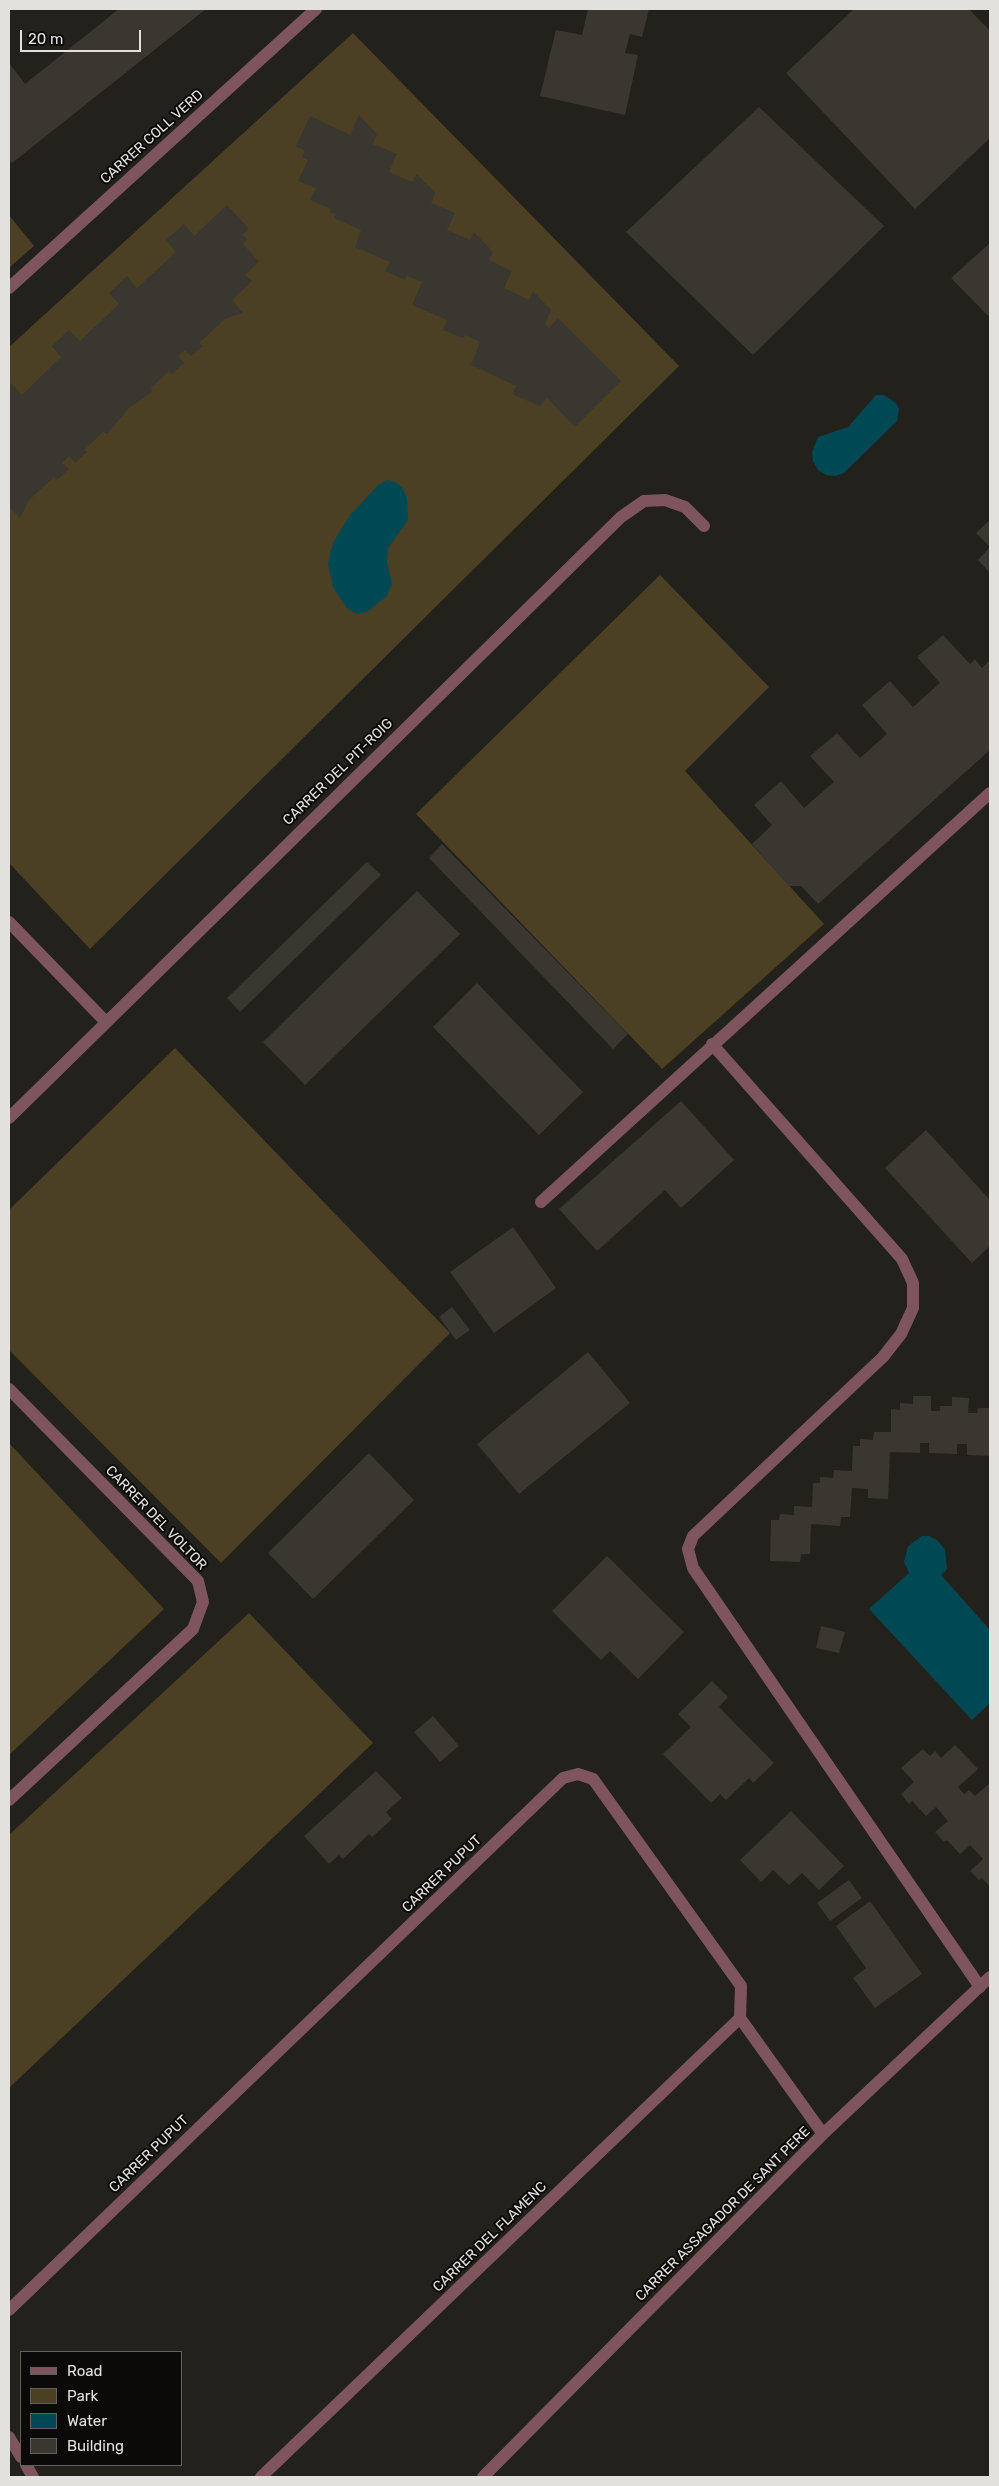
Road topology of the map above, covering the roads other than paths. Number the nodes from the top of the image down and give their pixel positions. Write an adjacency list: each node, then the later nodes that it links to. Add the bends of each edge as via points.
1 (316, 9): 2 (street, CARRER COLL VERD)
2 (9, 288)
3 (704, 526): 6 (street, CARRER DEL PIT-ROIG, via 685,507 665,500 644,501 621,517)
4 (990, 794): 7 (street)
5 (9, 922): 6 (street)
6 (105, 1022): 8 (street, CARRER DEL PIT-ROIG)
7 (712, 1044): 9 (street); 13 (street, via 902,1259 913,1284 913,1308 901,1334 883,1357 693,1536 688,1549 693,1568)
8 (9, 1118)
9 (541, 1202)
10 (9, 1389): 11 (street, CARRER DEL VOLTOR, via 198,1581 203,1602 193,1629)
11 (9, 1800)
12 (990, 1977): 13 (street, CARRER ASSAGADOR DE SANT PERE)
13 (980, 1987): 15 (street, CARRER ASSAGADOR DE SANT PERE)
14 (740, 2018): 15 (street); 16 (street, CARRER PUPUT, via 741,1986 593,1779 578,1774 563,1778); 21 (street, CARRER DEL FLAMENC)
15 (823, 2134): 22 (street, CARRER ASSAGADOR DE SANT PERE)
16 (9, 2310)
17 (9, 2436): 18 (street)
18 (20, 2455)
19 (27, 2466): 20 (street)
20 (33, 2477)
21 (261, 2477)
22 (483, 2477)

